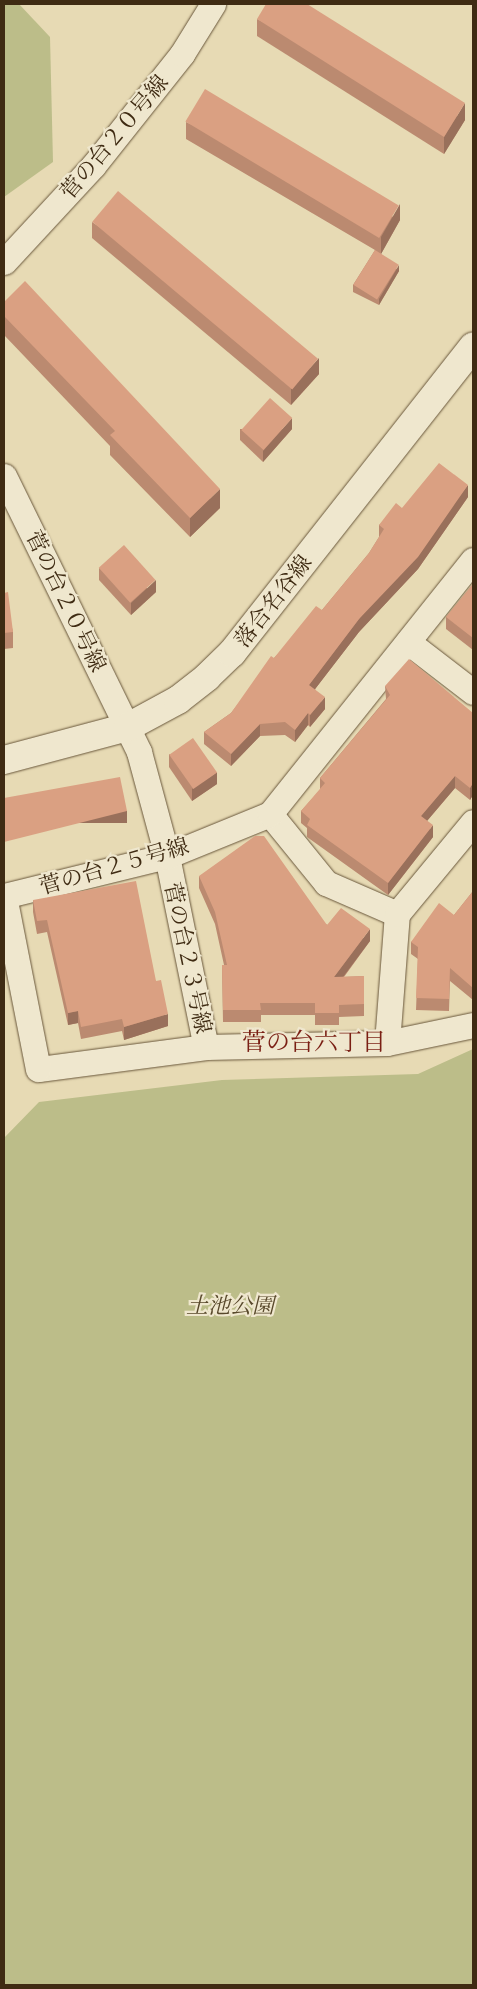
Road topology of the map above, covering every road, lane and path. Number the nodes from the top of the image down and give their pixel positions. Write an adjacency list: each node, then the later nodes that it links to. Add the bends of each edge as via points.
1 (213, 4): 2 (street, 菅の台２０号線, via 182,54 93,166)
2 (4, 262)
3 (473, 347): 8 (street, 落合名谷線, via 232,653 178,700)
4 (4, 476): 8 (street, 菅の台２０号線)
5 (473, 560): 6 (street, 菅の台２５号線)
6 (408, 642): 7 (street); 10 (street, 菅の台２５号線)
7 (473, 692)
8 (128, 727): 9 (street, 落合名谷線); 12 (street, 菅の台２３号線, via 139,752)
9 (4, 760)
10 (270, 814): 12 (street, 菅の台２５号線); 14 (street, via 326,883)
11 (473, 822): 14 (street)
12 (167, 856): 13 (street, 菅の台２５号線); 17 (street, 菅の台２３号線)
13 (4, 896): 17 (street, 菅の台２５号線, via 38,1069)
14 (397, 914): 16 (street)
15 (473, 1025): 16 (street, 菅の台２３号線)
16 (387, 1043): 17 (street, 菅の台２３号線)
17 (206, 1047)

